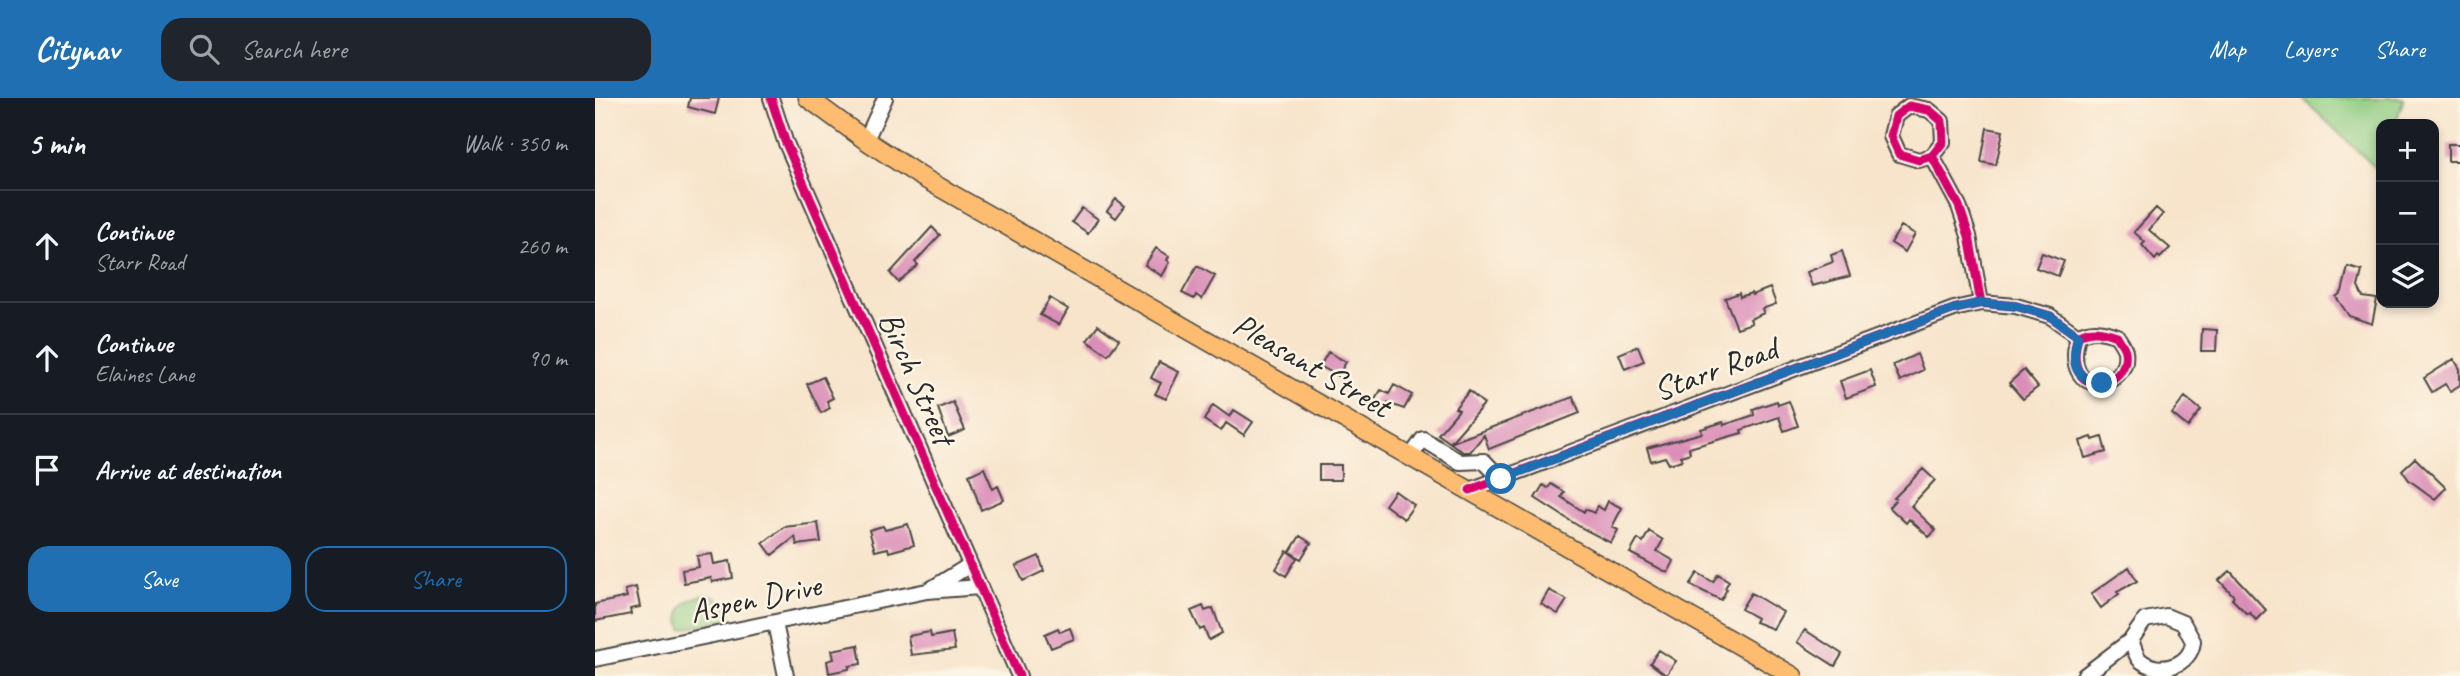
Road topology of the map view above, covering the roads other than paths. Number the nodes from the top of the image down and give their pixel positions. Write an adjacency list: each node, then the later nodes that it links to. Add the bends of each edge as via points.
1 (771, 98): 11 (street, Birch Street, via 785,141)
2 (808, 98): 4 (main road, Pleasant Street)
3 (884, 98): 4 (street)
4 (866, 141): 8 (main road, Pleasant Street)
5 (1932, 156): 6 (street, via 1959,206 1969,236)
6 (1981, 303): 7 (street, Starr Road, via 2016,306 2050,316); 9 (street, Starr Road, via 1954,309)
7 (2078, 336)
8 (1411, 456): 9 (street, via 1423,439 1460,462 1484,461); 10 (main road, Pleasant Street)
9 (1501, 479): 10 (street, Starr Road)
10 (1470, 490): 19 (main road, Pleasant Street)
11 (970, 565): 12 (street, Birch Street); 13 (street, Aspen Drive)
12 (980, 587): 13 (street, Aspen Drive); 18 (street, Birch Street)
13 (927, 591): 14 (street, Aspen Drive)
14 (775, 624): 16 (street, Aspen Drive); 17 (street)
15 (2131, 640): 15 (street, via 2145,620 2166,616 2183,623 2193,641 2187,659 2168,669 2139,660); 20 (street)
16 (595, 659)
17 (786, 676)
18 (1019, 676)
19 (1793, 676)
20 (2084, 676)

